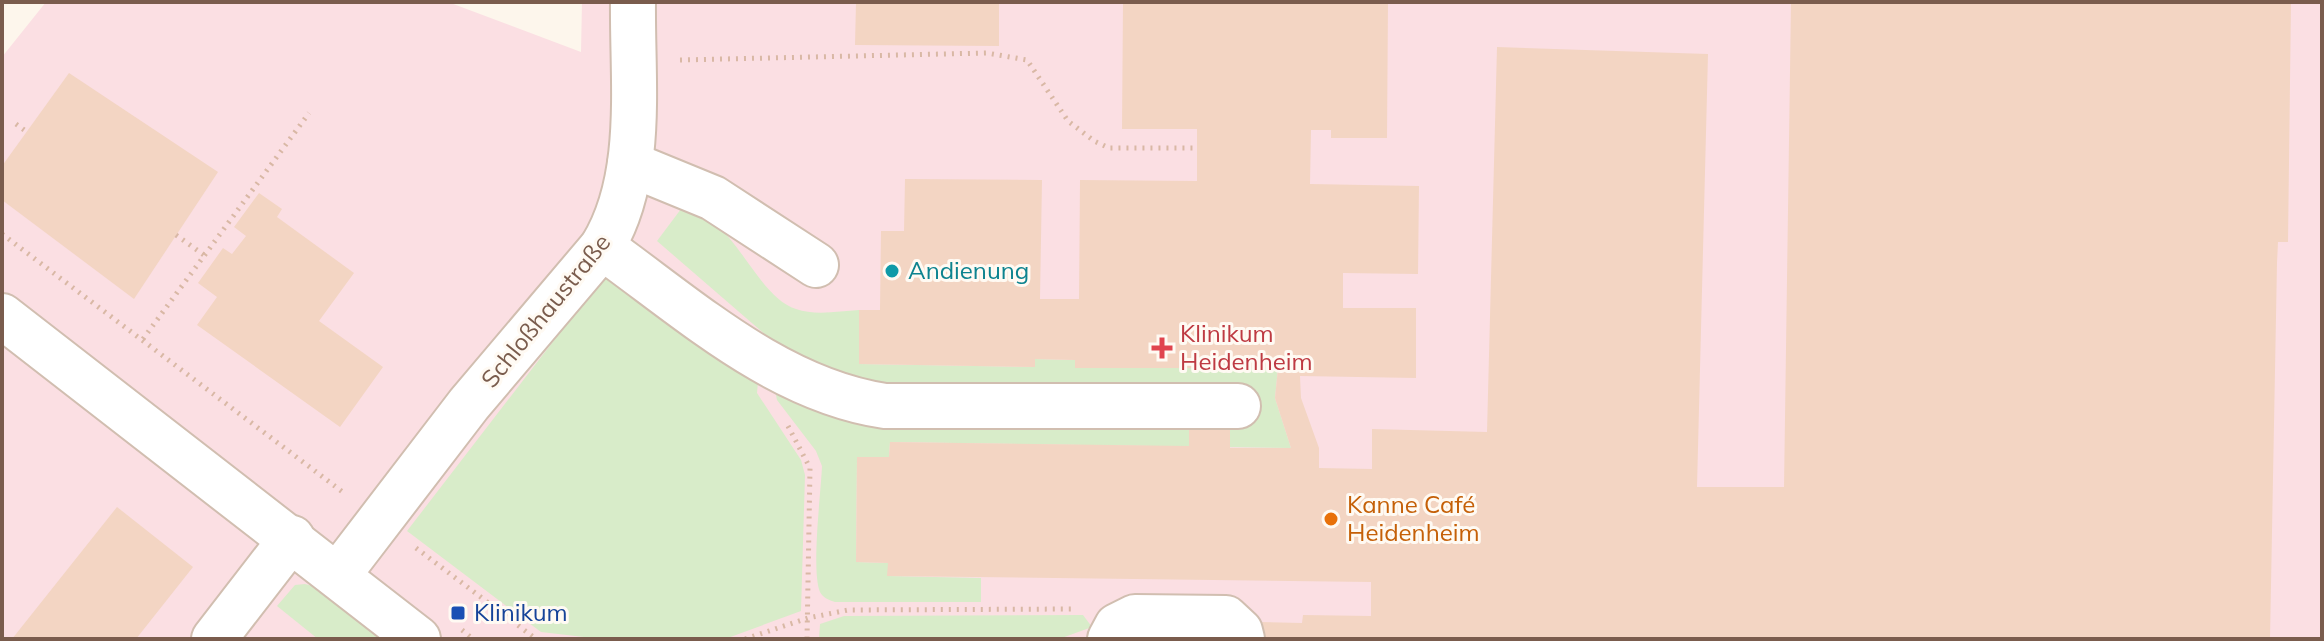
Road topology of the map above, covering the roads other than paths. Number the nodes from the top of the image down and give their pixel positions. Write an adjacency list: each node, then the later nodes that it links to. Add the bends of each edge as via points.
1 (633, 2): 2 (street, Schloßhaustraße)
2 (630, 164): 3 (street, Schloßhaustraße, via 618,221); 4 (street, via 713,198)
3 (602, 247): 6 (street, via 767,363 855,401 885,406); 8 (street, Schloßhaustraße, via 469,404)
4 (816, 265)
5 (2, 316): 7 (street)
6 (1238, 406)
7 (292, 538): 8 (street); 10 (street)
8 (338, 575): 11 (street)
9 (1114, 632): 12 (street, via 1135,617 1226,618)
10 (214, 639)
11 (418, 639)
12 (1242, 639)

